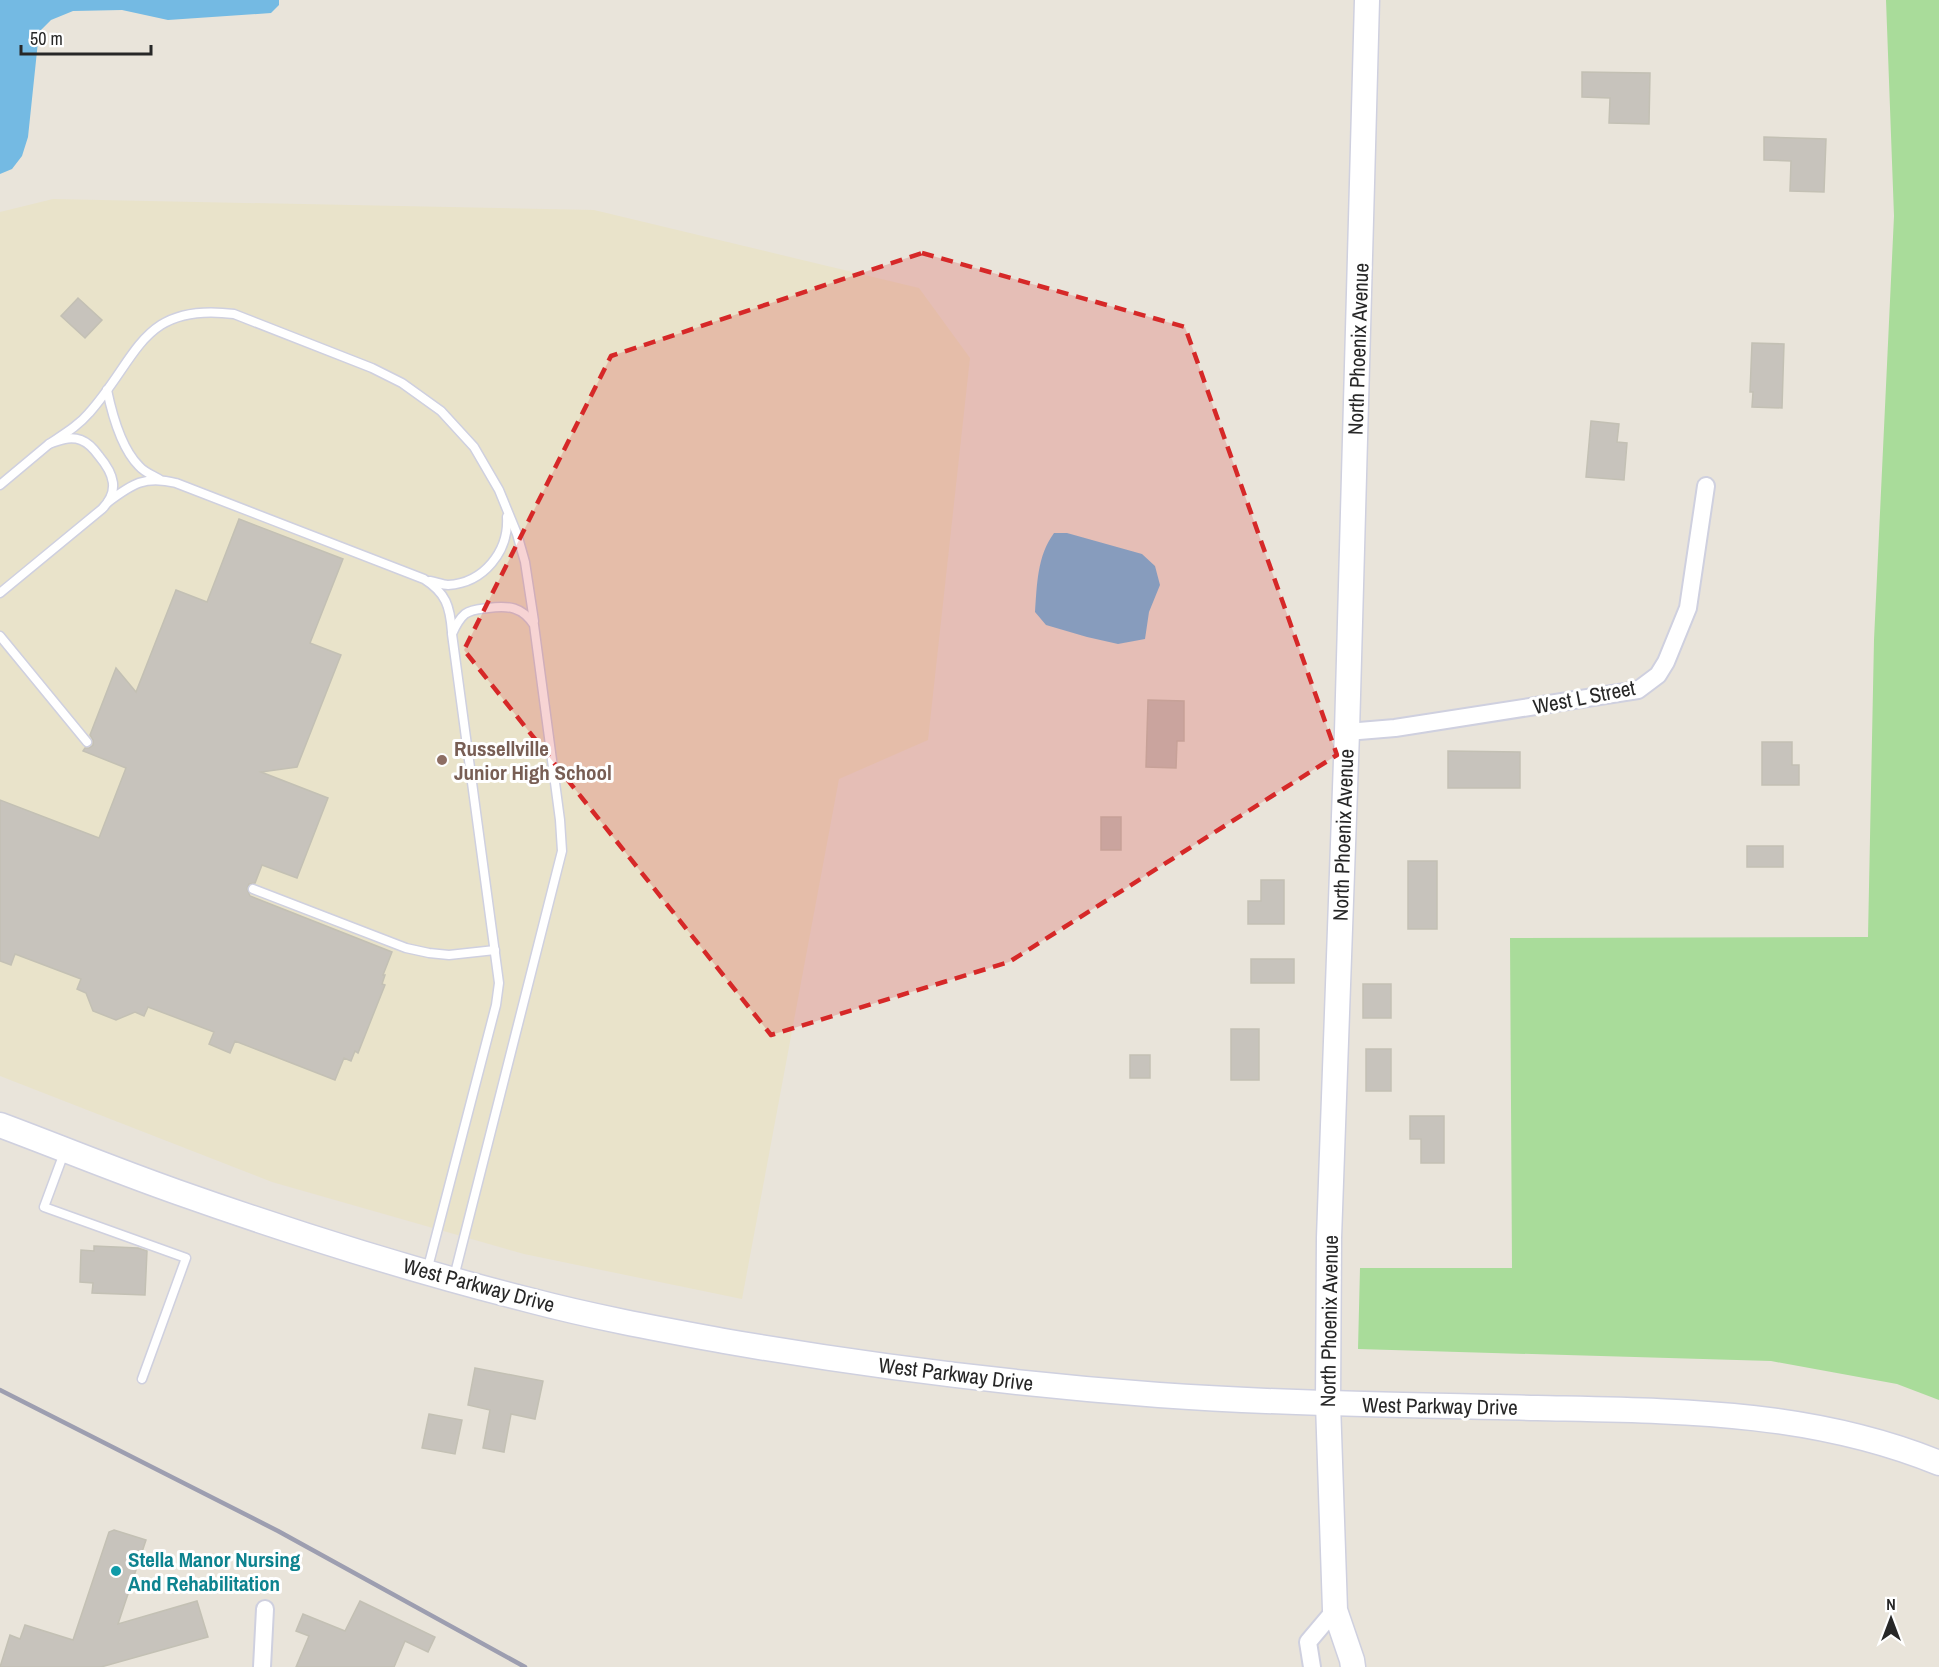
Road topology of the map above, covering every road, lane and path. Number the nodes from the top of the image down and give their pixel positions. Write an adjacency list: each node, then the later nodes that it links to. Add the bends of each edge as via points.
1 (1367, 0): 14 (main road, North Phoenix Avenue)
2 (107, 390): 3 (lane, via 77,425); 4 (lane, via 124,443 138,465); 8 (lane, via 138,345 158,326 180,315 211,311 234,314 362,363 402,383 441,411 474,447)
3 (49, 444): 5 (lane); 7 (lane, via 70,438 90,445 112,474)
4 (159, 479): 7 (lane, via 143,480); 9 (lane)
5 (0, 485)
6 (1706, 486): 14 (street, West L Street, via 1688,608 1666,662 1658,675 1638,690)
7 (108, 502): 10 (lane)
8 (507, 509): 9 (lane, via 508,528 491,565 472,579 448,585); 11 (lane, via 525,562)
9 (424, 579): 12 (lane, via 444,597)
10 (0, 593)
11 (534, 625): 12 (lane, via 529,616 512,606 475,609 459,620); 21 (lane, via 562,851)
12 (452, 634): 17 (lane)
13 (0, 636): 15 (lane)
14 (1347, 732): 23 (main road, North Phoenix Avenue)
15 (87, 742)
16 (253, 889): 17 (lane, via 429,954)
17 (495, 950): 20 (lane, via 498,994)
18 (0, 1125): 19 (main road, West Parkway Drive)
19 (65, 1150): 20 (main road, West Parkway Drive, via 307,1237); 22 (lane, via 44,1207 186,1258)
20 (427, 1273): 21 (main road, West Parkway Drive)
21 (454, 1280): 23 (main road, West Parkway Drive, via 656,1328 814,1356 1091,1389)
22 (142, 1379)
23 (1328, 1403): 24 (main road, West Parkway Drive, via 1737,1415 1801,1423 1869,1438); 26 (main road, North Phoenix Avenue)
24 (1939, 1463)
25 (265, 1609): 27 (street)
26 (1335, 1610): 28 (street, via 1308,1642); 29 (main road, North Phoenix Avenue)
27 (262, 1667)
28 (1312, 1667)
29 (1353, 1667)

